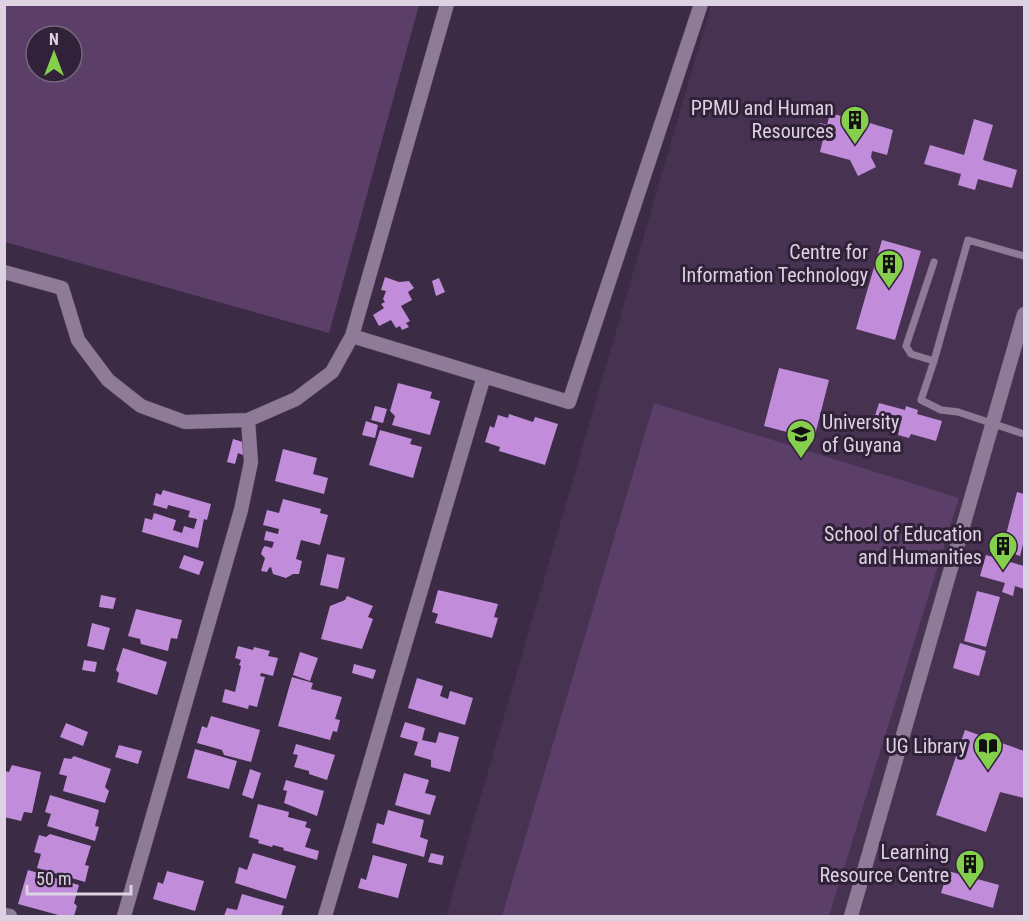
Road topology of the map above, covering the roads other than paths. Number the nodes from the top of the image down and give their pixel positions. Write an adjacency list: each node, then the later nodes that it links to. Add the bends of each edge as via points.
1 (447, 4): 7 (street)
2 (701, 4): 9 (street, via 569,402)
3 (1024, 256): 8 (lane, via 968,240)
4 (934, 262): 8 (lane, via 906,346 911,354)
5 (4, 272): 10 (street, via 62,288 78,340 108,381 141,406 185,422)
6 (1024, 314): 11 (street)
7 (352, 336): 9 (street); 10 (street, via 332,372 296,399)
8 (934, 361): 11 (lane, via 921,400 941,410)
9 (484, 376): 16 (street)
10 (248, 420): 15 (street, via 251,462 242,510)
11 (993, 423): 12 (lane); 17 (street)
12 (1024, 434)
13 (4, 915): 14 (street)
14 (10, 916)
15 (123, 916)
16 (324, 916)
17 (851, 916)

